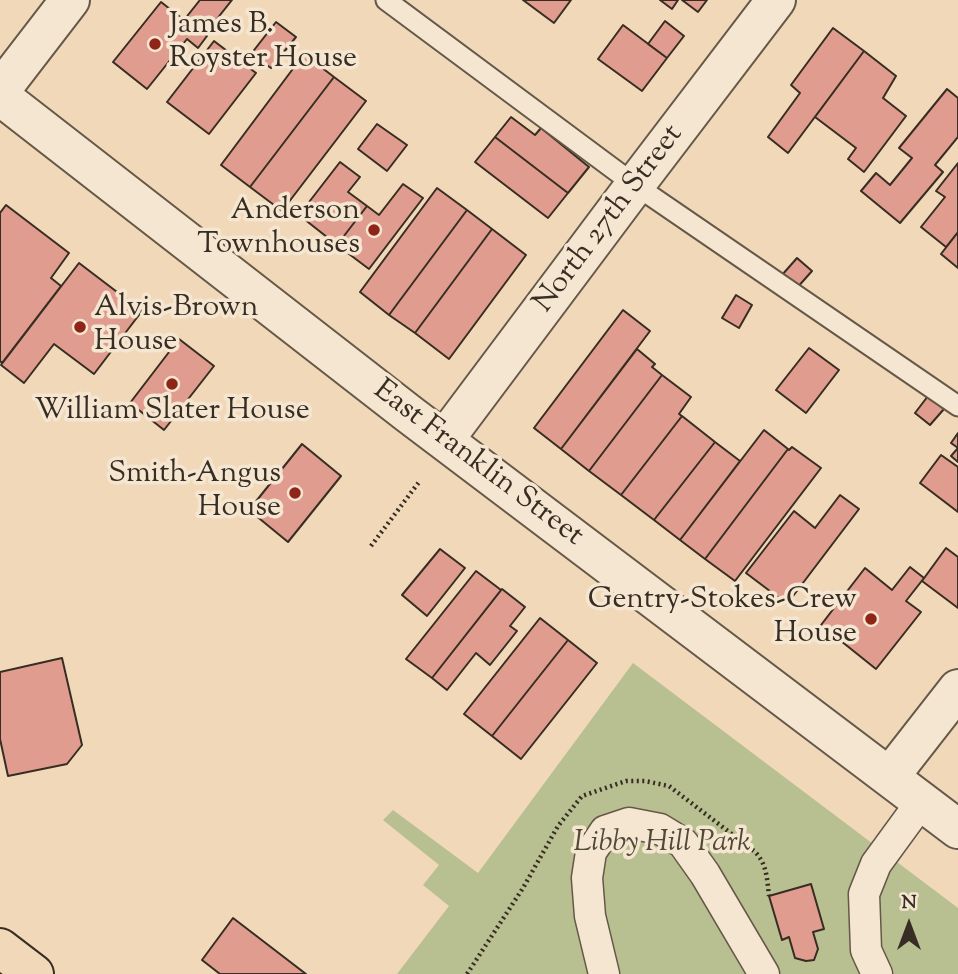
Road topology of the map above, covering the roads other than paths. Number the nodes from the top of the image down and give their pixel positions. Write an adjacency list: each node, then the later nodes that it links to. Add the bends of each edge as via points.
1 (70, 0): 4 (street)
2 (386, 0): 6 (lane)
3 (776, 0): 6 (street, North 27th Street)
4 (0, 91)
5 (0, 96): 8 (street, East Franklin Street)
6 (635, 185): 7 (lane); 8 (street, North 27th Street)
7 (958, 406)
8 (444, 440): 10 (street, East Franklin Street)
9 (958, 690): 10 (street)
10 (890, 776): 11 (street, East Franklin Street)
11 (922, 801): 12 (street, East Franklin Street); 17 (street, via 876,864 864,894 866,950)
12 (958, 828)
13 (0, 948): 14 (main road)
14 (34, 974)
15 (604, 974): 16 (street, via 590,916 587,878 591,852 605,831 629,824 660,829 682,843)
16 (764, 974)
17 (877, 974)

